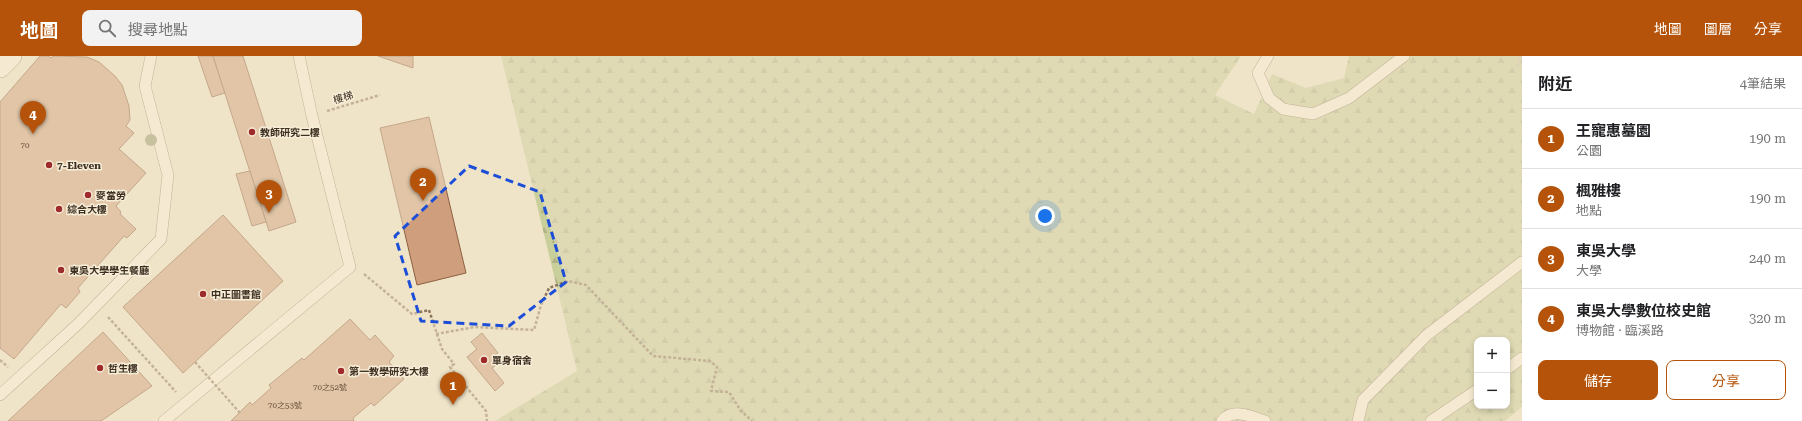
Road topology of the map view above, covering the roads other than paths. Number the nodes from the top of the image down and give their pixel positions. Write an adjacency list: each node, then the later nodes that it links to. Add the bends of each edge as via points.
1 (11, 56): 6 (street)
2 (150, 56): 11 (lane, via 145,86 168,175 162,239)
3 (299, 56): 13 (lane, via 350,267)
4 (1268, 56): 5 (lane, via 1258,73 1269,98 1283,109 1313,114 1350,98)
5 (1404, 56)
6 (0, 67)
7 (1522, 262): 16 (lane, via 1427,335 1363,400)
8 (1522, 358): 9 (lane)
9 (1510, 367)
10 (1474, 392): 12 (lane)
11 (0, 395)
12 (1449, 409): 17 (lane); 18 (lane)
13 (164, 421)
14 (1222, 421): 15 (lane, via 1224,418 1243,413)
15 (1265, 421)
16 (1358, 421)
17 (1431, 421)
18 (1449, 421)

